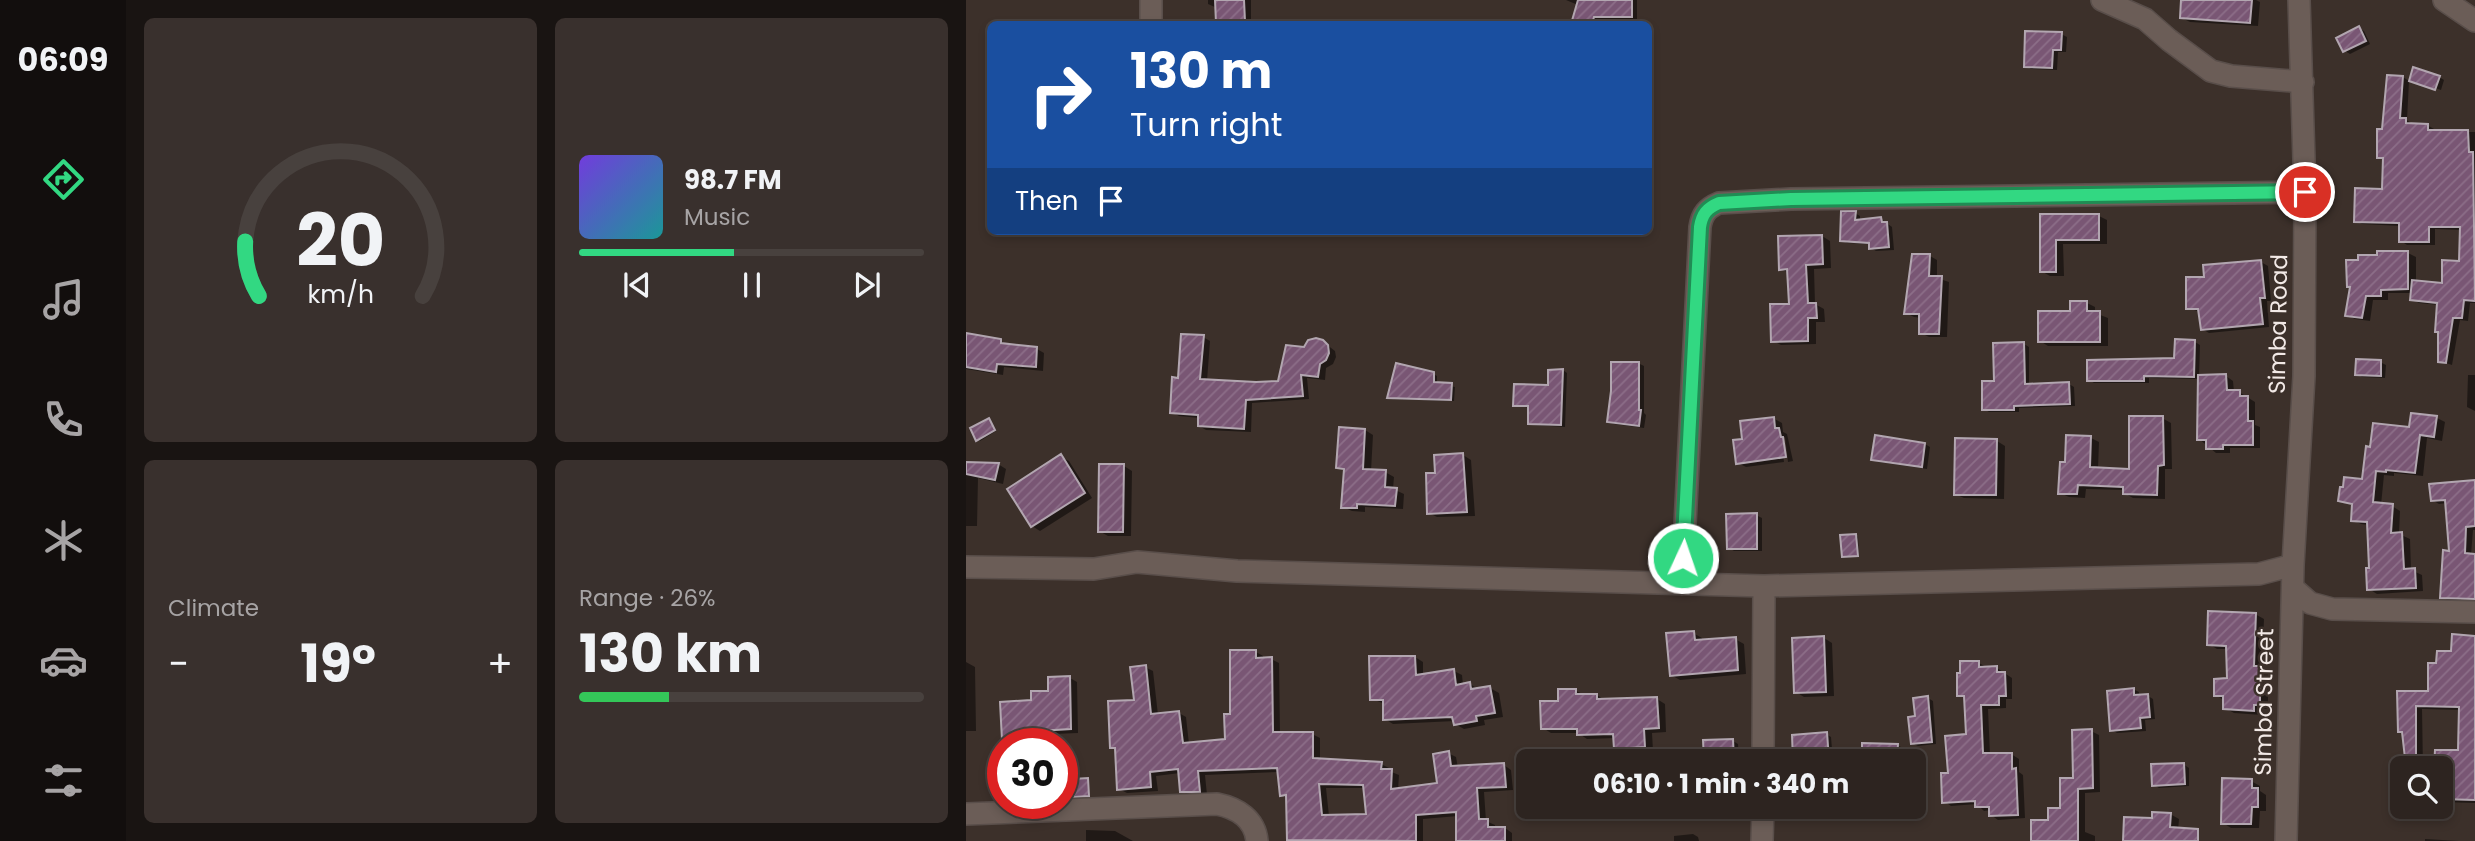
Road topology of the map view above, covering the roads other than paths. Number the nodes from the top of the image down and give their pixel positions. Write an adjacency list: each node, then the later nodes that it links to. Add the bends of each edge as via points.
1 (1151, 0): 5 (street)
2 (2102, 0): 7 (street, via 2145,19 2211,71)
3 (2299, 0): 7 (street, Simba Road)
4 (2444, 0): 6 (street)
5 (1151, 21)
6 (2475, 21)
7 (2303, 82): 8 (street, Simba Road)
8 (2305, 192): 9 (street, Simba Road, via 2304,376); 11 (street, via 1791,199 1711,206 1700,227)
9 (2293, 565): 12 (street, via 2259,574); 13 (street, Simba Street)
10 (966, 567): 11 (street, via 1094,569 1137,562 1237,571)
11 (1682, 584): 12 (street)
12 (1764, 586): 15 (street)
13 (2293, 588): 14 (street, via 2310,603 2332,609); 20 (street, Simba Street)
14 (2475, 612)
15 (1763, 749)
16 (966, 814): 18 (street, via 1217,804 1242,813)
17 (1763, 819): 19 (street)
18 (1254, 832)
19 (1762, 841)
20 (2286, 841)

